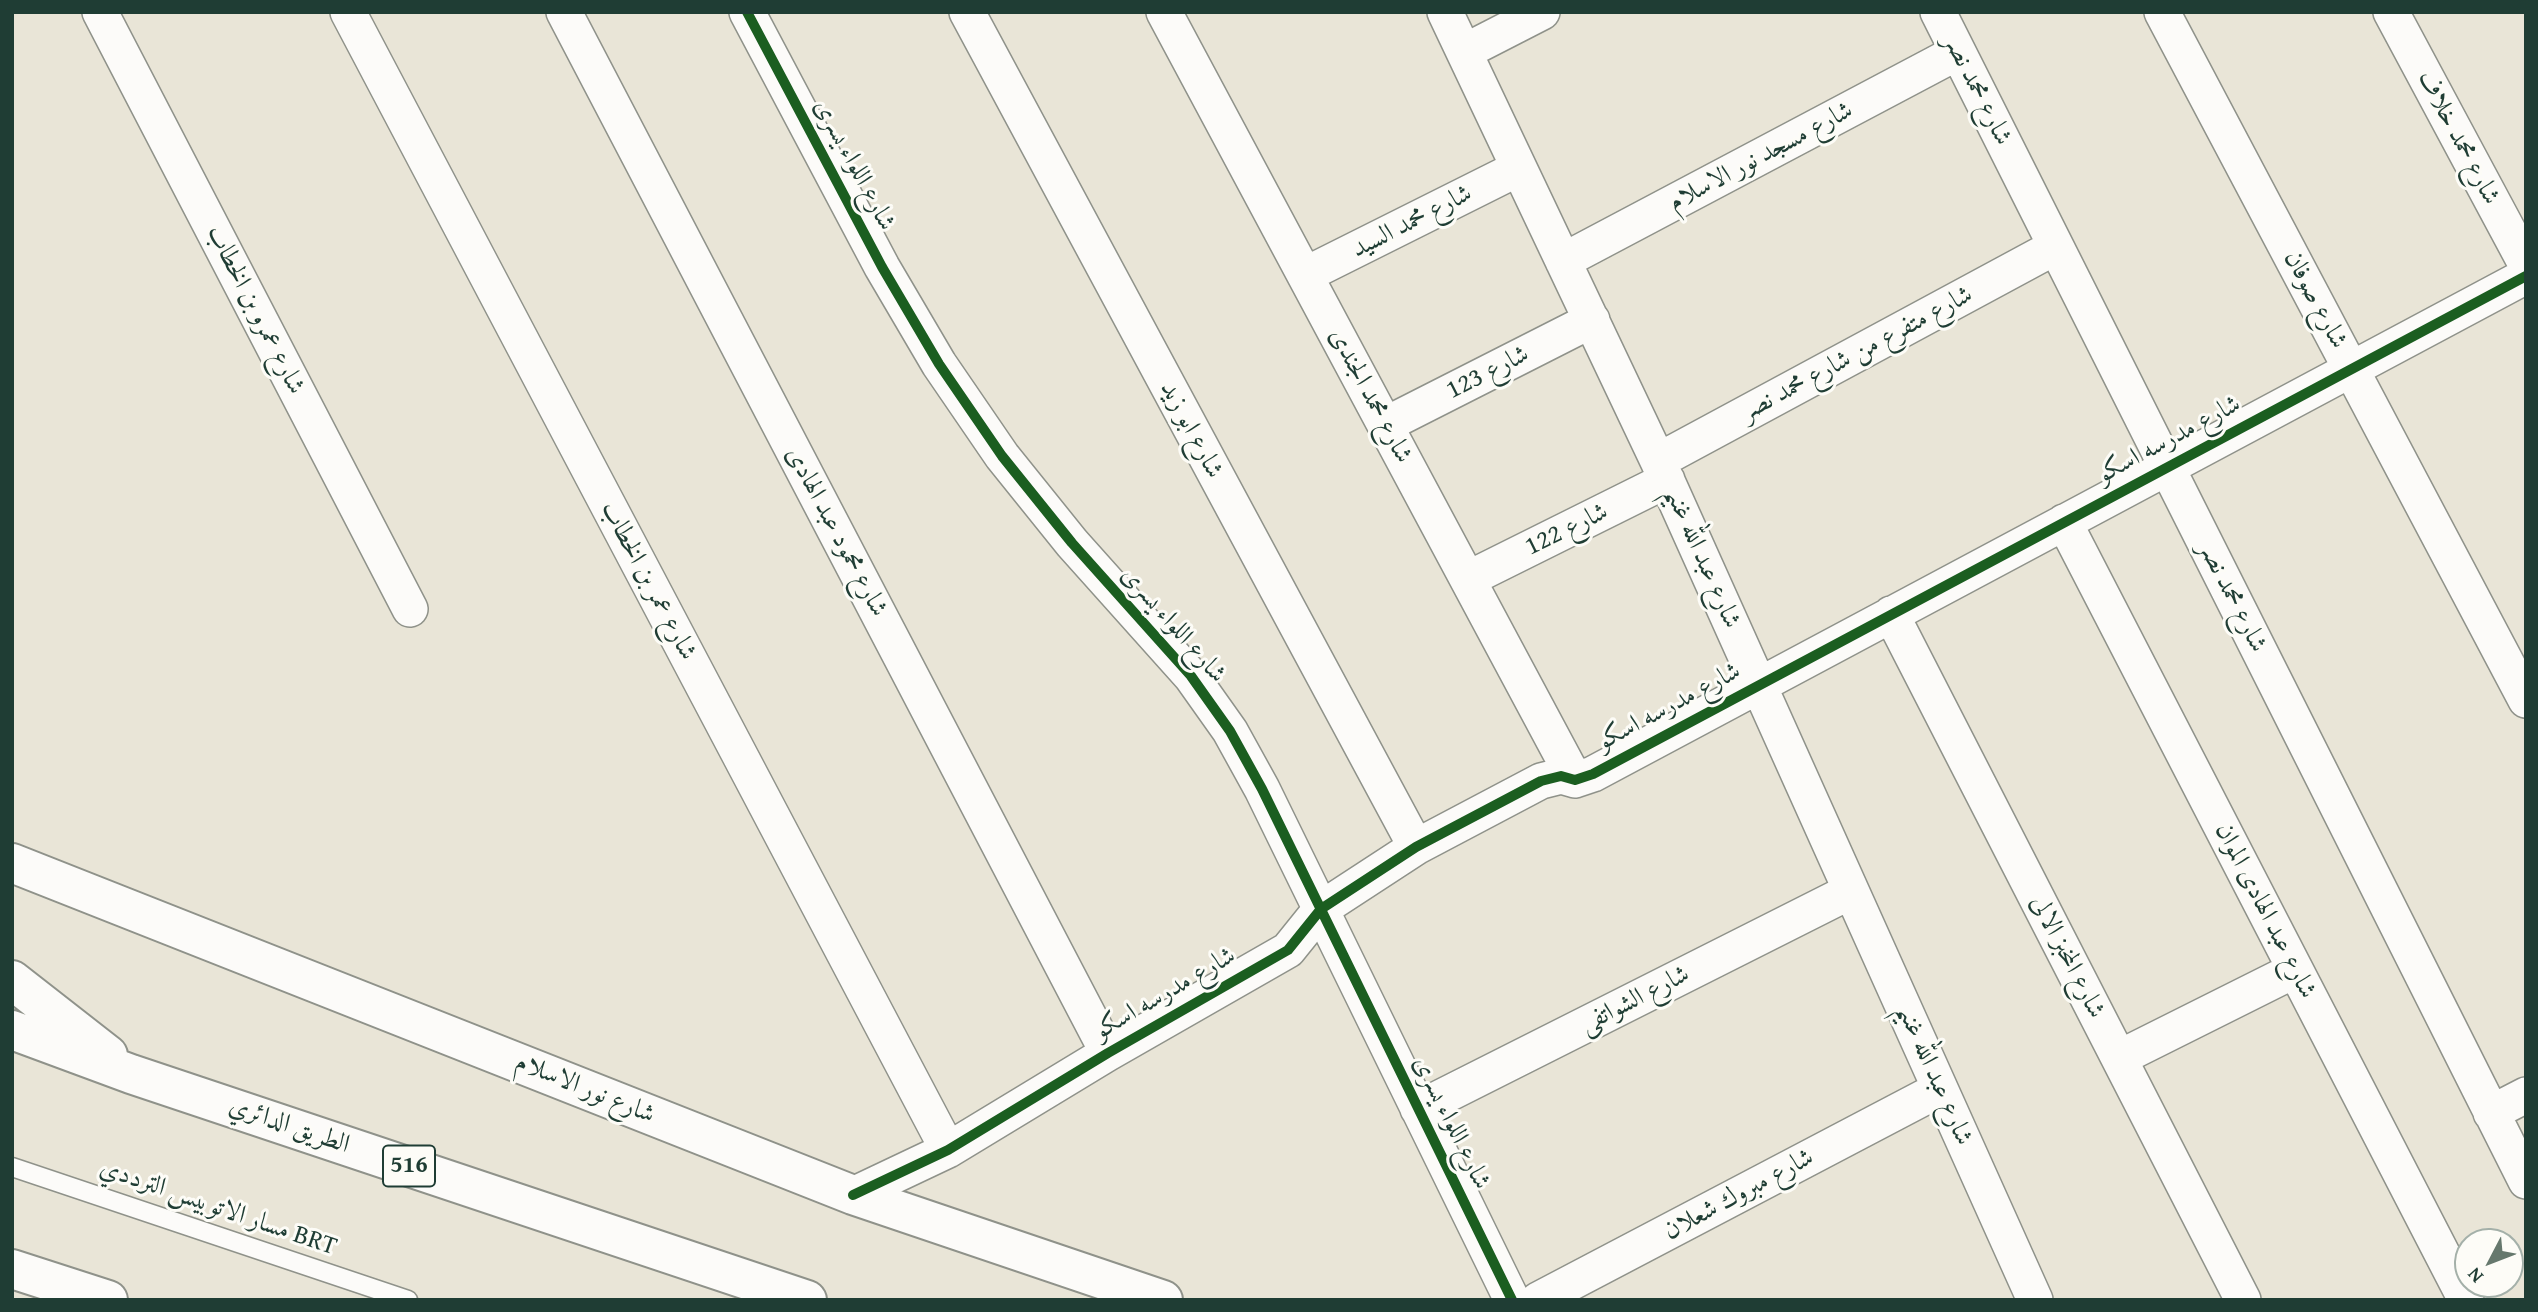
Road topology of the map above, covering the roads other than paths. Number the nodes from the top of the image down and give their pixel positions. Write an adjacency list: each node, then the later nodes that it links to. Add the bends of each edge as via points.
1 (100, 12): 27 (street, شارع عمرو بن الخطاب)
2 (348, 12): 46 (street, شارع عمر بن الخطاب)
3 (564, 12): 39 (street, شارع محمود عبد الهادى)
4 (747, 12): 35 (street, شارع اللواء يسرى, via 939,364 1045,511 1191,676 1230,731)
5 (967, 12): 32 (street, شارع ابو زيد)
6 (1164, 12): 18 (street, شارع محمد الجندى)
7 (1445, 12): 12 (street, شارع عبد الله غنيم)
8 (1542, 12): 12 (street)
9 (1938, 12): 13 (street, شارع محمد نصر)
10 (2162, 12): 21 (street, شارع صوفان)
11 (2391, 12): 17 (street, شارع محمد خلاف)
12 (1464, 52): 14 (street, شارع عبد الله غنيم)
13 (1958, 52): 15 (street, شارع محمد نصر); 16 (street, شارع مسجد نور الاسلام)
14 (1519, 168): 16 (street, شارع عبد الله غنيم); 18 (street, شارع محمد السيد)
15 (2055, 247): 23 (street, شارع محمد نصر); 24 (street, شارع متفرع من شارع محمد نصر)
16 (1563, 261): 20 (street, شارع عبد الله غنيم)
17 (2526, 264)
18 (1305, 275): 22 (street, شارع محمد الجندى)
19 (2526, 276): 21 (street, شارع مدرسه اسكو)
20 (1592, 320): 22 (street, شارع 123); 24 (street, شارع عبد الله غنيم)
21 (2351, 369): 23 (street, شارع مدرسه اسكو); 30 (street, شارع صوفان)
22 (1385, 425): 26 (street, شارع محمد الجندى)
23 (2167, 468): 25 (street, شارع مدرسه اسكو); 45 (street, شارع محمد نصر)
24 (1662, 471): 26 (street, شارع 122); 29 (street, شارع عبد الله غنيم)
25 (2064, 522): 28 (street, شارع مدرسه اسكو); 36 (street, شارع عبد الهادى الموان)
26 (1468, 579): 31 (street, شارع محمد الجندى)
27 (410, 608)
28 (1891, 614): 29 (street, شارع مدرسه اسكو); 40 (street, شارع المخبز الالى)
29 (1759, 686): 31 (street, شارع مدرسه اسكو, via 1593,774); 34 (street, شارع عبد الله غنيم)
30 (2526, 700)
31 (1575, 779): 32 (street, شارع مدرسه اسكو, via 1561,776 1541,781)
32 (1416, 847): 35 (street, شارع مدرسه اسكو)
33 (12, 863): 49 (main road, شارع نور الاسلام)
34 (1851, 891): 42 (street, شارع عبد الله غنيم); 44 (street, شارع الشواتفى)
35 (1321, 909): 39 (street, شارع مدرسه اسكو, via 1288,950); 44 (street, شارع اللواء يسرى)
36 (2295, 970): 40 (street); 59 (street, شارع عبد الهادى الموان)
37 (12, 980): 41 (main road)
38 (12, 1030): 41 (main road, الطريق الدائري / 516)
39 (1108, 1052): 46 (street, شارع مدرسه اسكو)
40 (2119, 1058): 58 (street, شارع المخبز الالى)
41 (131, 1074): 53 (main road, الطريق الدائري / 516)
42 (1940, 1089): 56 (street, شارع مبروك شعلان); 57 (street, شارع عبد الله غنيم)
43 (2526, 1095): 45 (street)
44 (1418, 1109): 55 (street, شارع اللواء يسرى)
45 (2491, 1112): 48 (street, شارع محمد نصر)
46 (948, 1150): 49 (street, شارع مدرسه اسكو)
47 (12, 1167): 52 (lane, مسار الاتوبيس الترددي BRT)
48 (2526, 1181)
49 (853, 1195): 54 (main road, شارع نور الاسلام)
50 (12, 1269): 51 (main road)
51 (108, 1300)
52 (408, 1300)
53 (807, 1300)
54 (1163, 1300)
55 (1512, 1300)
56 (1538, 1300)
57 (2035, 1300)
58 (2243, 1300)
59 (2466, 1300)

